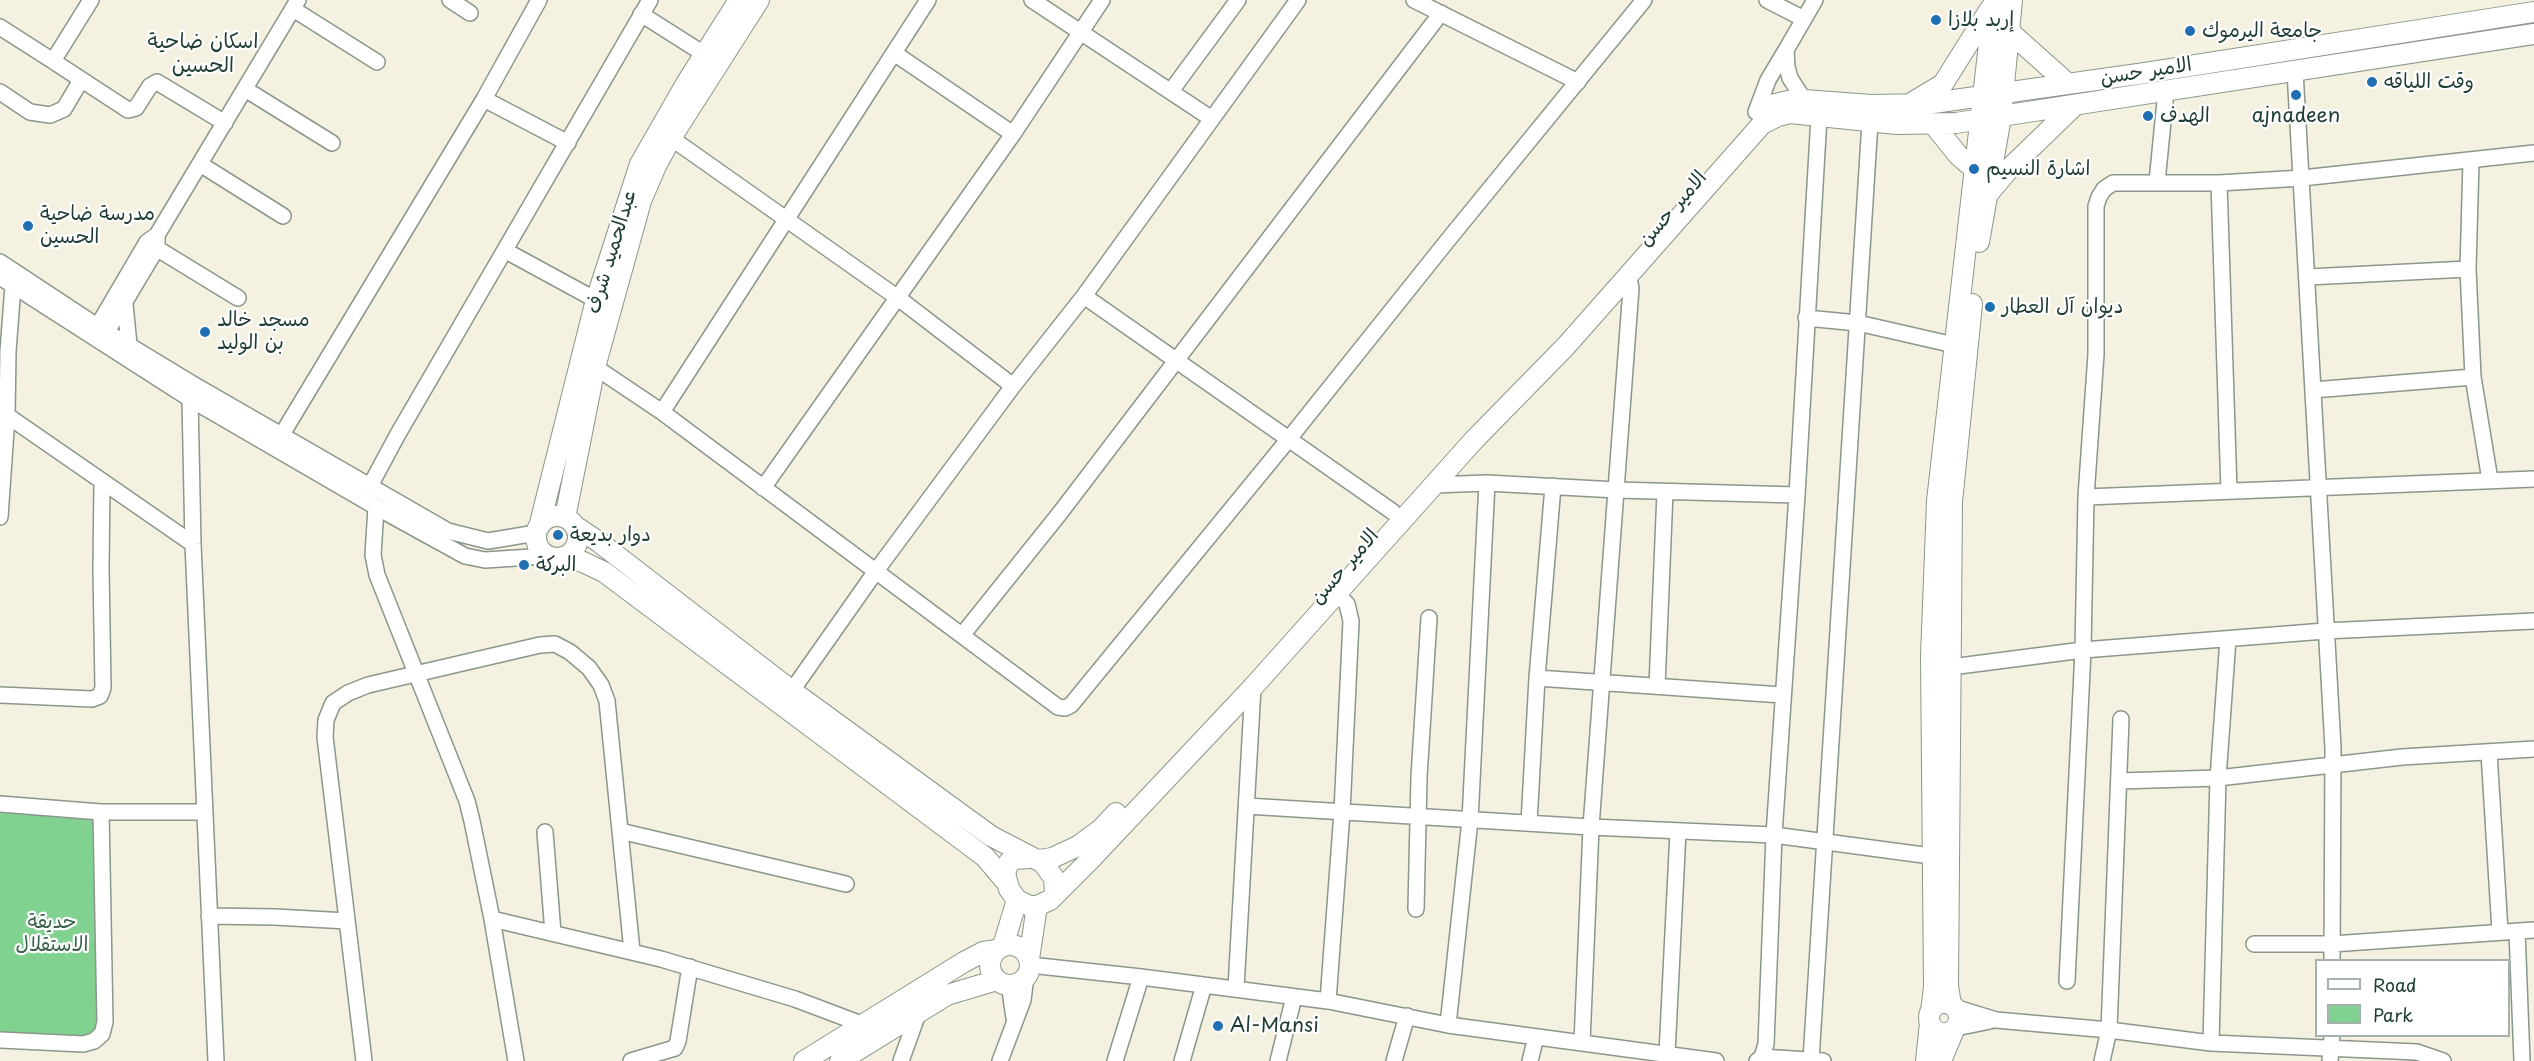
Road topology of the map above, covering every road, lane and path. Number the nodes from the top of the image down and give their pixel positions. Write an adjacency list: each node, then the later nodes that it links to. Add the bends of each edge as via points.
1 (91, 0): 31 (street)
2 (450, 0): 20 (street)
3 (539, 0): 43 (street)
4 (650, 0): 21 (street)
5 (740, 0): 30 (main road, عبدالحميد شرف)
6 (759, 0): 56 (main road, عبدالحميد شرف)
7 (928, 0): 29 (street)
8 (1032, 0): 26 (street)
9 (1102, 0): 26 (street)
10 (1238, 0): 39 (street)
11 (1298, 0): 50 (street)
12 (1414, 0): 22 (street)
13 (1644, 0): 35 (street)
14 (1767, 0): 23 (street)
15 (1815, 0): 23 (street)
16 (2012, 0): 25 (main road)
17 (1993, 2): 42 (main road); 45 (main road, via 1943,84)
18 (296, 4): 32 (street); 37 (street)
19 (2534, 12): 36 (main road, الامير حسن)
20 (470, 13)
21 (641, 14): 30 (street); 58 (street)
22 (1441, 14): 35 (street); 87 (street)
23 (1804, 19): 28 (street)
24 (0, 27): 31 (street)
25 (2009, 28): 36 (main road); 41 (main road)
26 (1080, 33): 39 (street); 55 (street)
27 (2534, 34): 33 (main road, الامير حسن)
28 (1786, 50): 44 (street, via 1790,78); 47 (street, via 1768,80)
29 (894, 53): 55 (street); 68 (street)
30 (704, 54): 80 (main road, عبدالحميد شرف, via 640,164)
31 (53, 61): 34 (street)
32 (377, 62)
33 (2295, 71): 38 (main road, الامير حسن); 63 (street)
34 (81, 80): 40 (street, via 64,109 50,115 30,112); 53 (street, via 132,111 153,83 161,83)
35 (1578, 82): 96 (street)
36 (2067, 83): 41 (main road, الامير حسن)
37 (245, 89): 53 (street); 57 (street)
38 (2166, 90): 46 (main road, الامير حسن); 64 (street)
39 (1171, 91): 50 (street)
40 (0, 92)
41 (2004, 92): 42 (main road, الامير حسن); 49 (main road)
42 (1984, 95): 45 (main road, الامير حسن); 51 (main road)
43 (484, 99): 58 (street); 95 (street)
44 (1804, 100): 45 (main road, الامير حسن); 47 (main road, الامير حسن, via 1780,102)
45 (1907, 105)
46 (2074, 106): 49 (main road, الامير حسن); 66 (main road)
47 (1756, 112): 113 (main road, الامير حسن, via 1558,341 1458,439)
48 (1819, 117): 52 (main road, الامير حسن); 73 (main road, الامير حسن, via 1790,113 1762,124); 82 (street)
49 (2001, 117): 51 (main road, الامير حسن); 66 (main road)
50 (1212, 119): 77 (street)
51 (1981, 119): 54 (main road, الامير حسن); 62 (main road)
52 (1870, 122): 54 (main road, الامير حسن); 83 (street)
53 (225, 123): 61 (street)
54 (1934, 125): 62 (main road)
55 (1013, 134): 79 (street)
56 (671, 138): 68 (street); 88 (main road, عبدالحميد شرف, via 641,201)
57 (332, 143)
58 (568, 143): 70 (street)
59 (2534, 153): 60 (street)
60 (2471, 161): 63 (street); 72 (street)
61 (200, 164): 67 (street); 69 (street)
62 (1974, 169): 86 (main road)
63 (2302, 178): 65 (street); 75 (street)
64 (2157, 183): 65 (street); 111 (street, via 2113,183 2104,189 2096,206 2096,354)
65 (2219, 183): 108 (street)
66 (1986, 196): 127 (main road, via 1952,502)
67 (283, 216)
68 (786, 219): 79 (street); 93 (street)
69 (154, 242): 78 (street); 81 (street); 84 (street)
70 (506, 251): 80 (street); 103 (street)
71 (0, 261): 76 (street)
72 (2468, 269): 75 (street); 89 (street)
73 (1628, 274): 97 (main road, الامير حسن, via 1566,346); 107 (street, via 1631,288)
74 (0, 277): 76 (street)
75 (2308, 277): 91 (street)
76 (16, 280): 84 (street); 94 (street)
77 (1084, 296): 87 (street); 90 (street)
78 (238, 298)
79 (898, 298): 90 (street); 106 (street)
80 (596, 300): 116 (main road, عبدالحميد شرف)
81 (125, 304): 84 (street); 85 (street)
82 (1806, 318): 83 (street); 110 (street)
83 (1858, 323): 86 (street); 155 (street)
84 (100, 334): 85 (street); 92 (street)
85 (129, 345): 95 (street)
86 (1954, 345): 156 (main road, via 1937,501 1931,656)
87 (1176, 361): 96 (street); 124 (street)
88 (595, 367): 93 (street); 115 (main road, عبدالحميد شرف)
89 (2473, 377): 91 (street); 99 (street)
90 (1013, 386): 119 (street)
91 (2313, 390): 105 (street)
92 (190, 399): 112 (street); 117 (street)
93 (662, 412): 106 (street)
94 (4, 413): 100 (street); 114 (street)
95 (281, 436): 103 (street)
96 (1288, 440): 113 (street); 124 (street, via 1071,705 1058,707)
97 (1459, 457): 101 (street, via 1467,471); 102 (main road, الامير حسن)
98 (2534, 479): 99 (street)
99 (2490, 480): 105 (street)
100 (102, 483): 117 (street); 133 (street, via 100,696 92,699)
101 (1488, 483): 102 (street); 104 (street); 148 (street)
102 (1433, 485): 120 (main road, الامير حسن)
103 (370, 486): 116 (street, via 465,537 488,541)
104 (1553, 486): 107 (street); 129 (street)
105 (2319, 486): 108 (street); 123 (street)
106 (763, 488): 119 (street)
107 (1617, 490): 109 (street); 130 (street)
108 (2229, 491): 111 (street)
109 (1665, 492): 110 (street); 131 (street)
110 (1797, 495): 134 (street)
111 (2086, 497): 126 (street)
112 (376, 507): 118 (street, via 475,559); 128 (street, via 373,555 377,575)
113 (1393, 512): 120 (main road, الامير حسن)
114 (0, 517)
115 (570, 522): 116 (main road, via 548,518); 118 (main road, via 578,536 576,547); 135 (main road)
116 (538, 530): 118 (main road, via 538,546)
117 (193, 544): 145 (street)
118 (555, 556): 135 (main road, via 604,572)
119 (876, 571): 124 (street); 135 (street)
120 (1333, 590): 132 (main road, الامير حسن); 146 (street, via 1347,604 1351,621); 157 (main road, الامير حسن, via 1101,829 1052,858)
121 (1429, 618): 147 (street)
122 (2534, 621): 123 (street)
123 (2325, 631): 125 (street); 139 (street)
124 (963, 634)
125 (2228, 639): 126 (street); 140 (street)
126 (2083, 650): 127 (street); 178 (street)
127 (1951, 667): 183 (main road, via 1948,986)
128 (416, 673): 151 (street, via 540,645 555,644 570,652 589,668 607,701); 164 (street, via 467,801); 165 (street, via 348,693 333,703 326,720)
129 (1537, 678): 130 (street); 149 (street)
130 (1601, 682): 131 (street); 150 (street)
131 (1657, 686): 134 (street)
132 (1253, 687): 143 (street); 160 (main road, الامير حسن)
133 (0, 695)
134 (1782, 695): 154 (street)
135 (787, 698): 157 (main road, via 991,836); 159 (main road, via 985,857)
136 (2121, 719): 141 (street)
137 (2534, 749): 138 (street)
138 (2489, 753): 139 (street); 168 (street)
139 (2333, 764): 140 (street); 171 (street)
140 (2218, 778): 141 (street); 195 (street)
141 (2119, 782): 191 (street)
142 (0, 804): 144 (street)
143 (1247, 806): 146 (street); 180 (street)
144 (101, 812): 145 (street); 193 (street, via 105,1022 102,1034 83,1044)
145 (205, 812): 163 (street)
146 (1342, 812): 147 (street); 182 (street)
147 (1419, 817): 148 (street); 162 (street)
148 (1470, 820): 149 (street); 189 (street)
149 (1529, 823): 150 (street)
150 (1591, 827): 152 (street); 194 (street)
151 (621, 831): 158 (street); 173 (street)
152 (1678, 831): 154 (street); 198 (street)
153 (545, 832): 169 (street)
154 (1774, 835): 155 (street); 200 (street, via 1766,1044)
155 (1826, 841): 156 (street); 201 (street)
156 (1931, 856): 186 (main road)
157 (1034, 859): 159 (main road, الامير حسن, via 1009,862 1005,873); 160 (main road, via 1051,871)
158 (846, 884)
159 (1012, 891): 161 (main road, via 1023,904); 172 (main road)
160 (1055, 892): 161 (main road, via 1050,900)
161 (1037, 906): 176 (main road)
162 (1416, 909)
163 (209, 916): 165 (street); 202 (street)
164 (492, 919): 169 (street); 204 (street)
165 (347, 921): 203 (street)
166 (2534, 930): 167 (street)
167 (2517, 931): 168 (street); 219 (street)
168 (2500, 932): 171 (street)
169 (553, 933): 173 (street)
170 (2254, 944): 171 (street)
171 (2332, 944): 174 (street)
172 (1000, 948): 176 (main road, via 1022,949); 176 (main road, via 993,955 990,968); 188 (main road, via 964,962)
173 (632, 951): 175 (street)
174 (2332, 959)
175 (690, 967): 188 (street); 205 (street, via 675,1048)
176 (1018, 973): 177 (street); 184 (main road, via 947,995); 208 (street, via 1023,1000)
177 (1141, 976): 179 (street); 209 (street)
178 (2067, 981)
179 (1204, 984): 180 (street); 210 (street)
180 (1236, 988): 181 (street)
181 (1294, 997): 182 (street); 211 (street)
182 (1328, 1001): 185 (street)
183 (1953, 1006): 186 (main road, via 1938,1005); 187 (street); 190 (main road, via 1960,1020)
184 (919, 1011): 197 (main road); 207 (street)
185 (1407, 1016): 189 (street); 212 (street)
186 (1931, 1017): 190 (main road, via 1938,1032); 215 (main road)
187 (1996, 1020): 190 (street); 191 (street)
188 (864, 1025): 197 (main road)
189 (1448, 1025): 192 (street)
190 (1955, 1029): 216 (main road)
191 (2109, 1030): 195 (street); 217 (street)
192 (1536, 1037): 194 (street); 213 (street)
193 (0, 1040)
194 (1582, 1042): 199 (street)
195 (2211, 1043): 196 (street)
196 (2332, 1048): 218 (street, via 2417,1052)
197 (846, 1050): 206 (main road)
198 (1667, 1054): 199 (street); 214 (street)
199 (1643, 1056)
200 (1760, 1059): 201 (street)
201 (1817, 1060)
202 (216, 1061)
203 (364, 1061)
204 (516, 1061)
205 (632, 1061)
206 (804, 1061)
207 (901, 1061)
208 (1000, 1061)
209 (1115, 1061)
210 (1182, 1061)
211 (1278, 1061)
212 (1394, 1061)
213 (1530, 1061)
214 (1716, 1061)
215 (1926, 1061)
216 (1941, 1061)
217 (2102, 1061)
218 (2444, 1061)
219 (2522, 1061)

